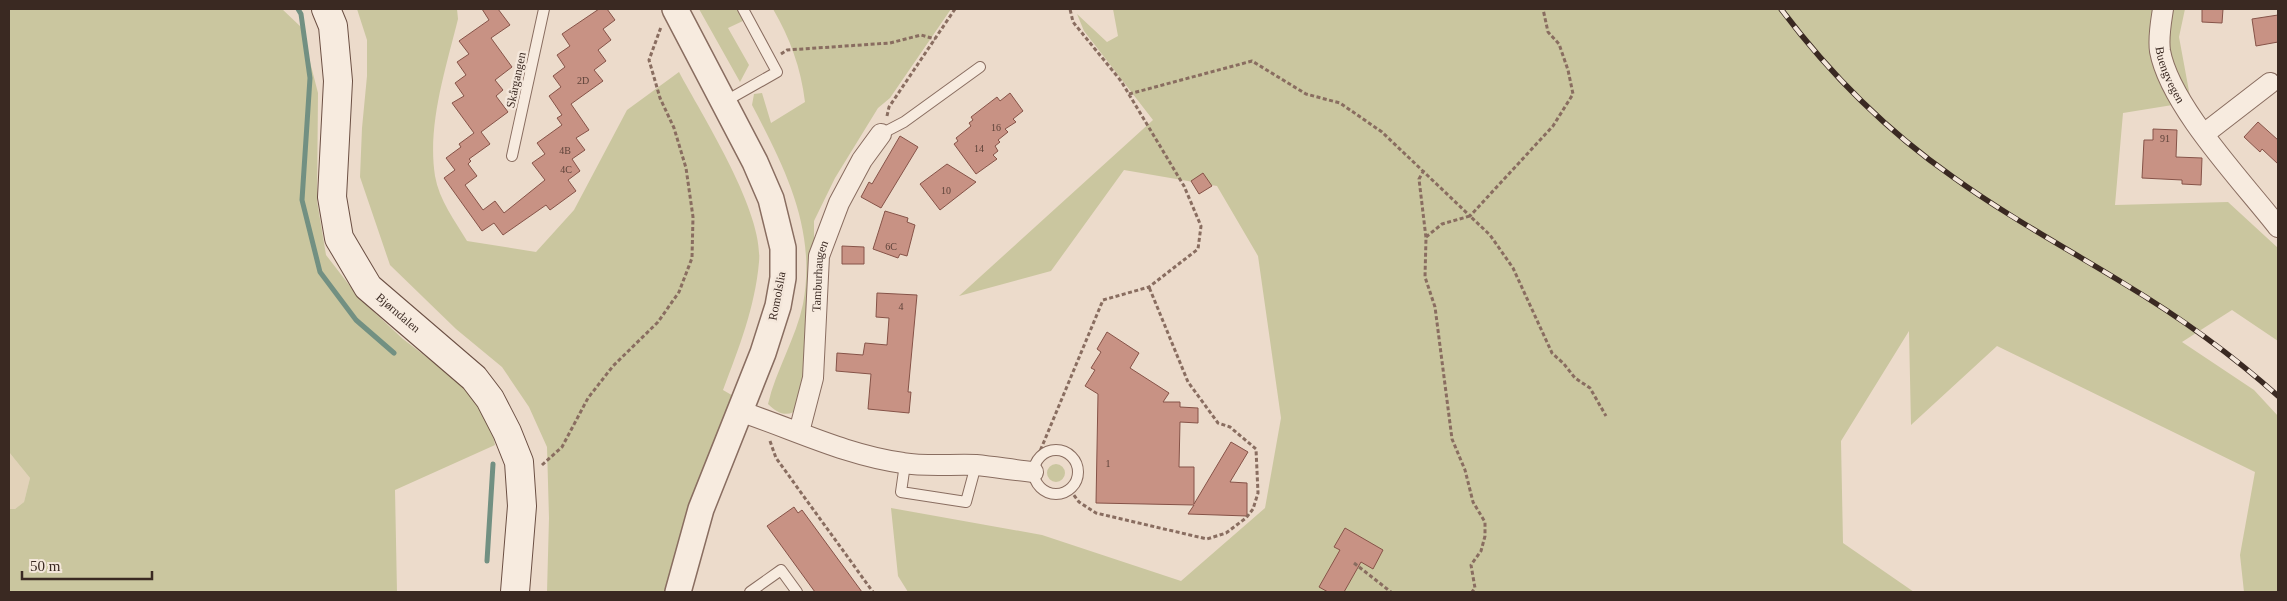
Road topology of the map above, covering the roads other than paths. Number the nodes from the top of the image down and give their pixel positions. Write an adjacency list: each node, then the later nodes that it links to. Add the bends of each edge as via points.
1 (326, 9): 18 (main road, Bjørndalen, via 333,26 338,81 332,197 339,238 368,287 474,378 490,399 507,432 519,462 522,506)
2 (544, 9): 11 (lane, Skårgangen)
3 (675, 9): 8 (street, Romolslia)
4 (743, 9): 8 (lane, via 777,72)
5 (2164, 9): 10 (street, Buengvegen, via 2160,49 2166,74)
6 (980, 67): 9 (lane, Tamburhaugen, via 904,122)
7 (2270, 83): 10 (street)
8 (724, 102): 13 (street, Romolslia, via 771,199 783,248 783,278 778,306 763,352)
9 (881, 134): 14 (street, Tamburhaugen, via 862,160 839,203 819,256 813,378)
10 (2204, 134): 12 (street, Buengvegen)
11 (512, 156)
12 (2278, 227)
13 (750, 415): 14 (street); 19 (street, Romolslia, via 701,509)
14 (799, 432): 15 (street, via 871,457)
15 (905, 464): 16 (street); 16 (lane, via 901,492 966,502)
16 (976, 465): 17 (street)
17 (1035, 466): 17 (lane, via 1036,484 1046,493 1058,495 1070,490 1078,479 1078,466 1071,455 1060,450 1047,451)
18 (515, 592)
19 (678, 592)
20 (750, 592): 21 (lane, via 781,570)
21 (797, 592)

